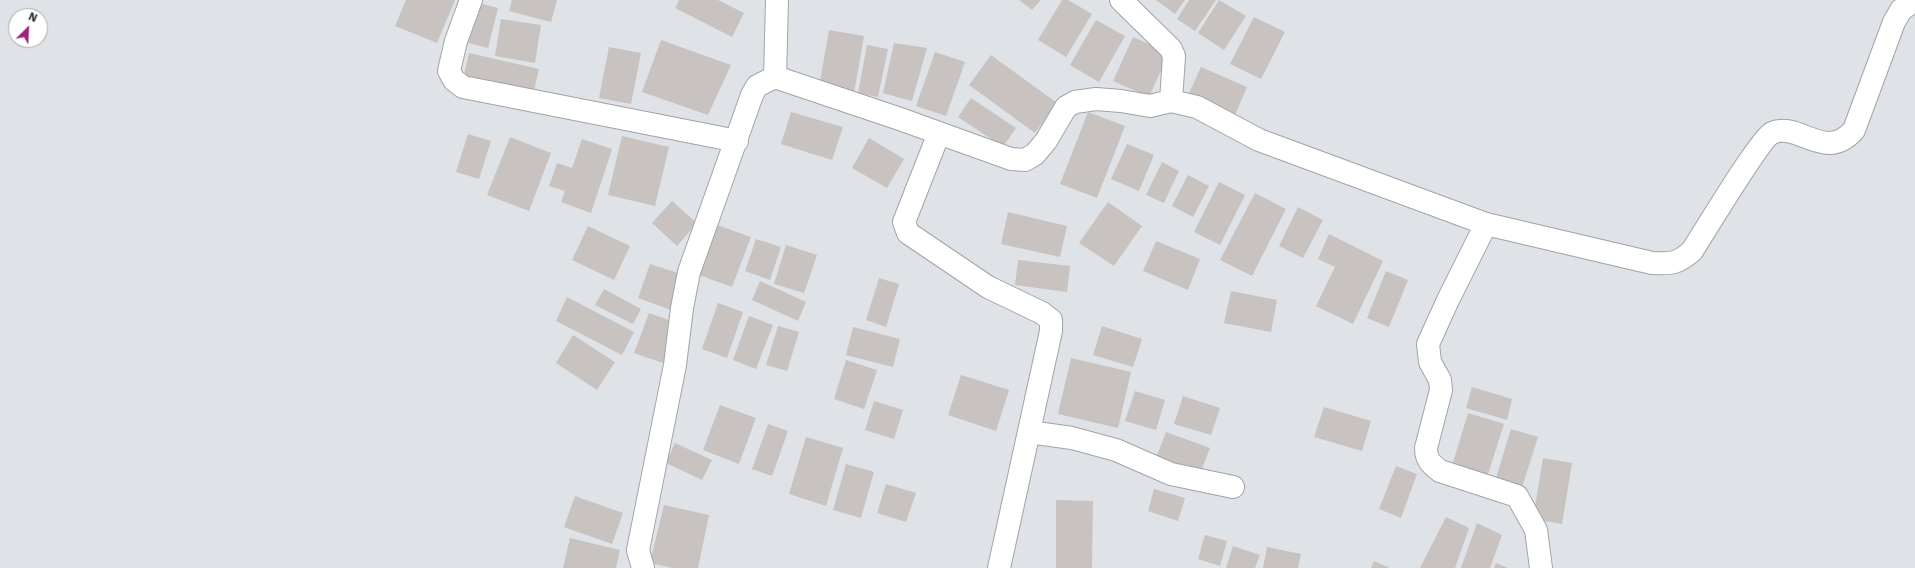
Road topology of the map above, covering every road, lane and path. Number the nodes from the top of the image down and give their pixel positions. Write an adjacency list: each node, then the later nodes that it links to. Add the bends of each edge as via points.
1 (471, 0): 8 (street, via 456,41 449,72 463,87)
2 (777, 0): 5 (street)
3 (1121, 0): 6 (street, via 1171,49 1174,56)
4 (1915, 0): 9 (street, via 1901,10 1894,22 1854,130 1847,139 1838,143 1826,143 1783,131 1772,133 1751,160 1692,251 1681,260 1670,264 1652,263)
5 (775, 77): 7 (street); 8 (street, via 757,86)
6 (1171, 101): 7 (street, via 1150,106 1121,100 1096,99 1075,102 1066,107 1046,141 1035,154 1025,160 1011,159); 9 (street, via 1197,107 1259,140)
7 (939, 133): 10 (street, via 904,222 905,227 908,233 988,287 1042,313 1051,320 1051,331)
8 (737, 141): 12 (street, via 689,272 675,365 638,550)
9 (1486, 224): 14 (street, via 1428,344 1430,362 1440,380 1441,390 1426,456 1430,464 1440,471 1517,496 1536,530)
10 (1029, 432): 11 (street, via 1072,438 1116,450 1171,474); 13 (street)
11 (1233, 487)
12 (642, 568)
13 (999, 568)
14 (1541, 568)

